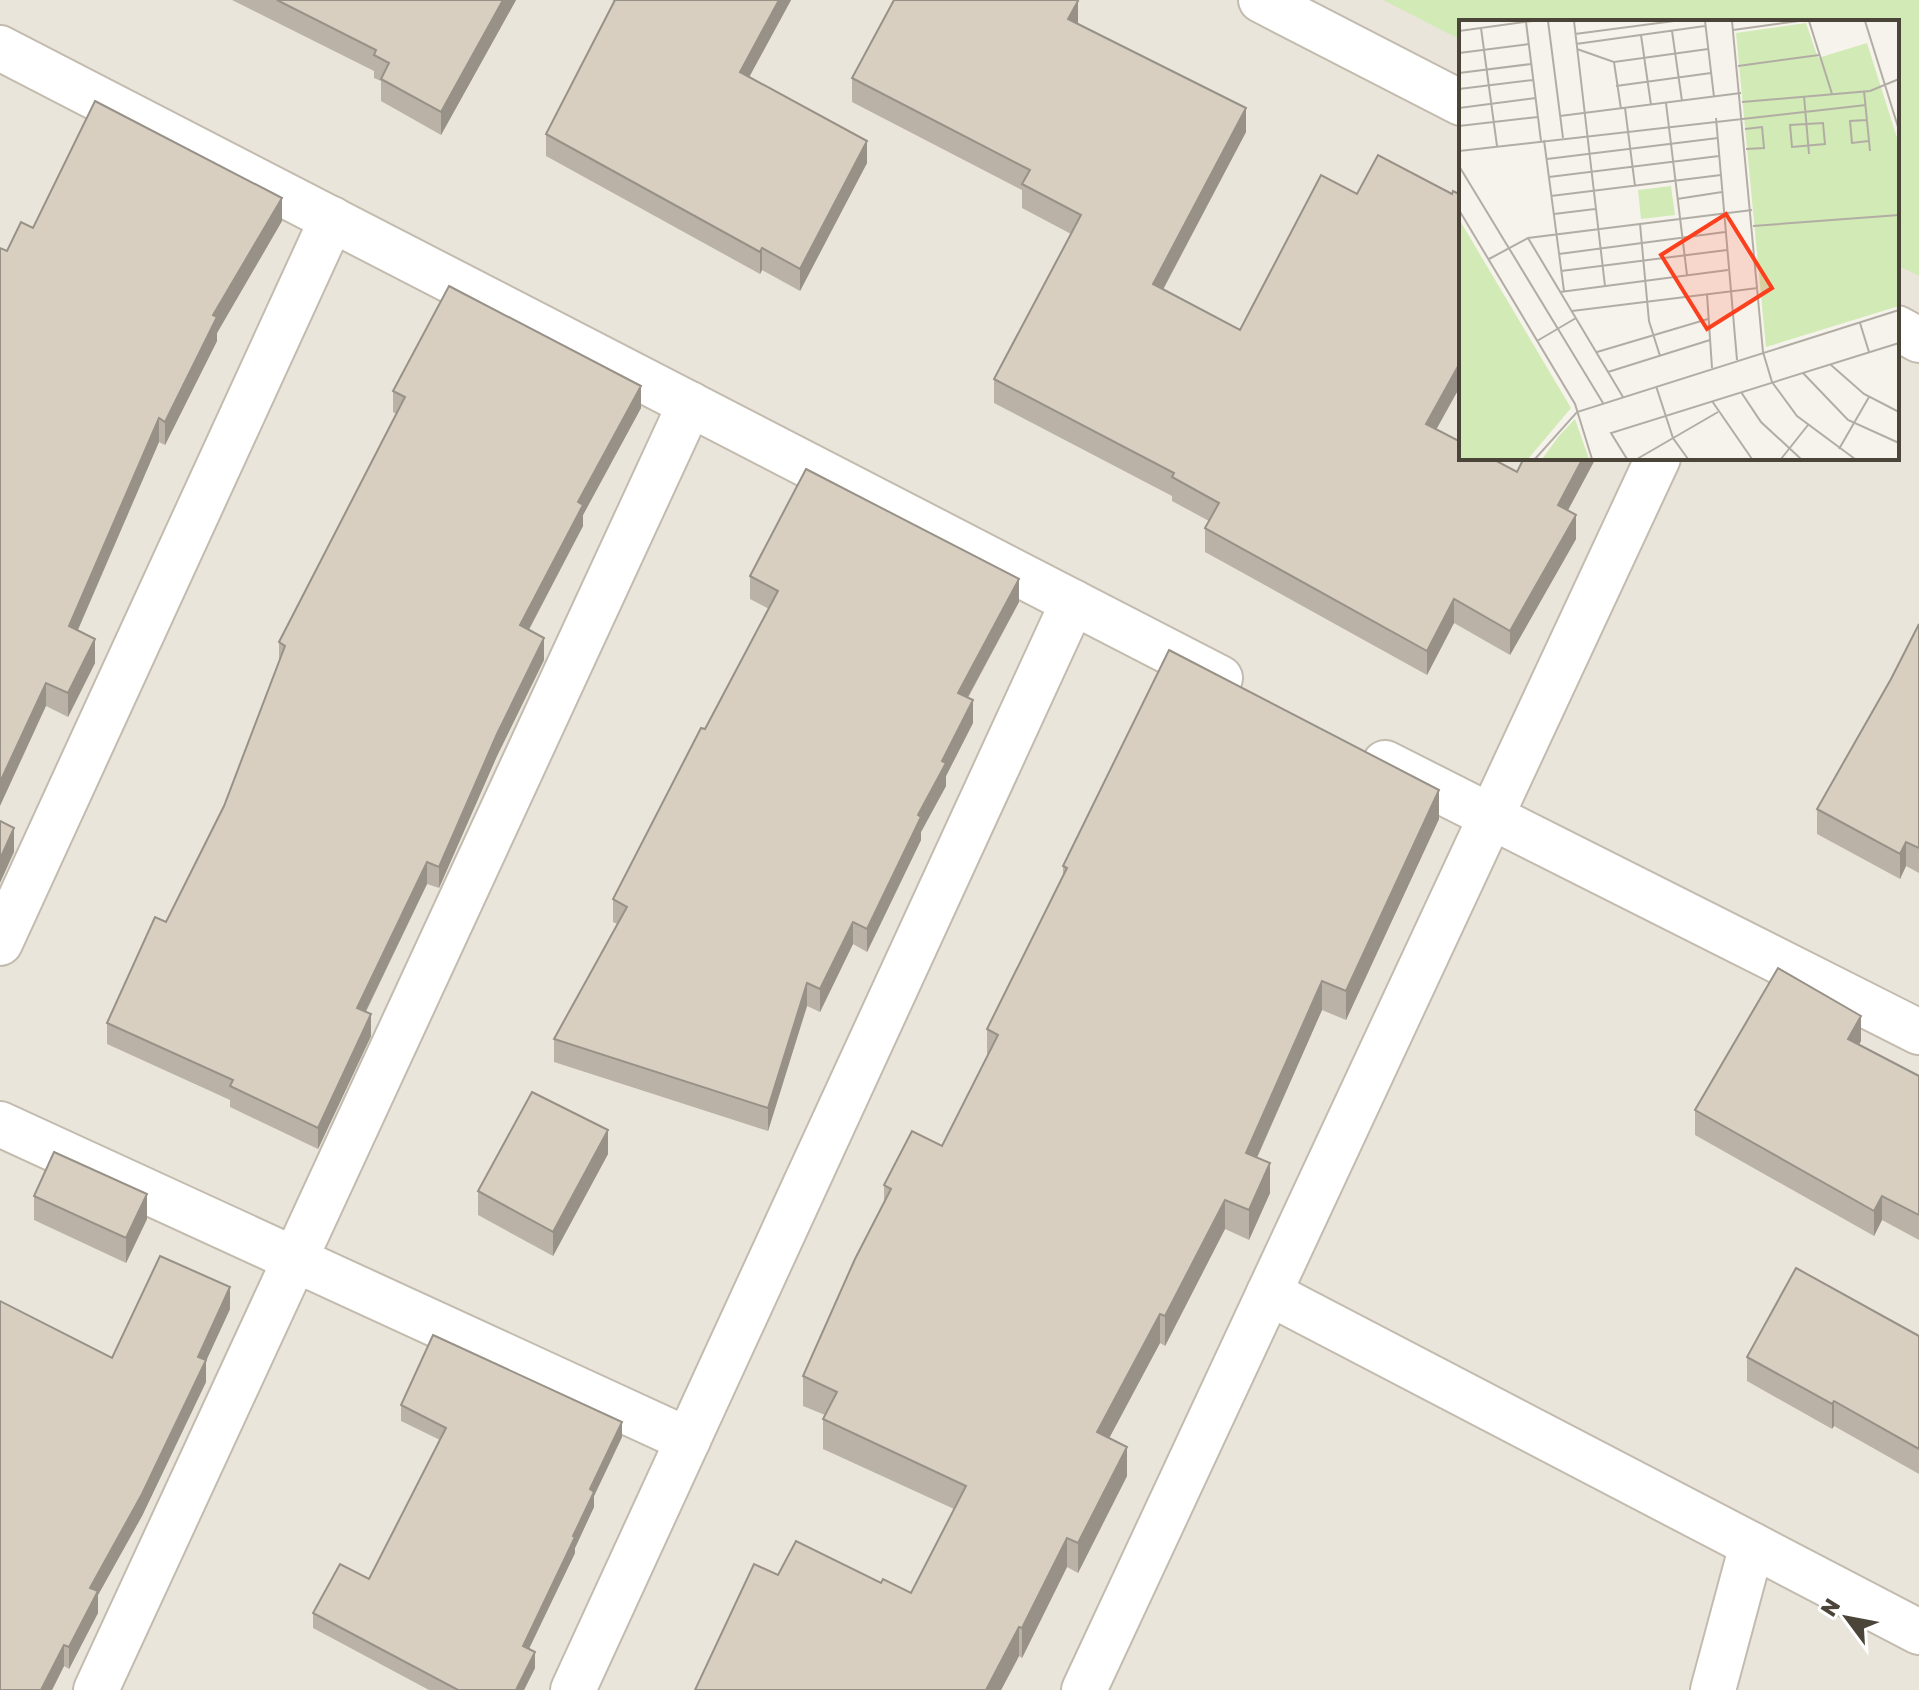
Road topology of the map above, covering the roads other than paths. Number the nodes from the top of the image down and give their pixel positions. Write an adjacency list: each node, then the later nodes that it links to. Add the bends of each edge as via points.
1 (1261, 0): 3 (street)
2 (0, 48): 4 (street)
3 (1459, 102)
4 (332, 219): 7 (street); 13 (street)
5 (1899, 329): 6 (street)
6 (1919, 340)
7 (690, 404): 9 (street); 16 (street)
8 (1657, 460): 12 (street)
9 (1073, 602): 10 (street); 18 (street)
10 (1254, 696)
11 (1351, 746): 12 (street)
12 (1490, 817): 14 (street); 17 (street)
13 (0, 943)
14 (1919, 1032)
15 (0, 1124): 16 (street)
16 (295, 1259): 18 (street); 21 (street)
17 (1269, 1293): 19 (street); 23 (street)
18 (688, 1440): 22 (street)
19 (1752, 1545): 20 (street); 24 (street)
20 (1919, 1632)
21 (96, 1690)
22 (573, 1690)
23 (1084, 1690)
24 (1713, 1690)

